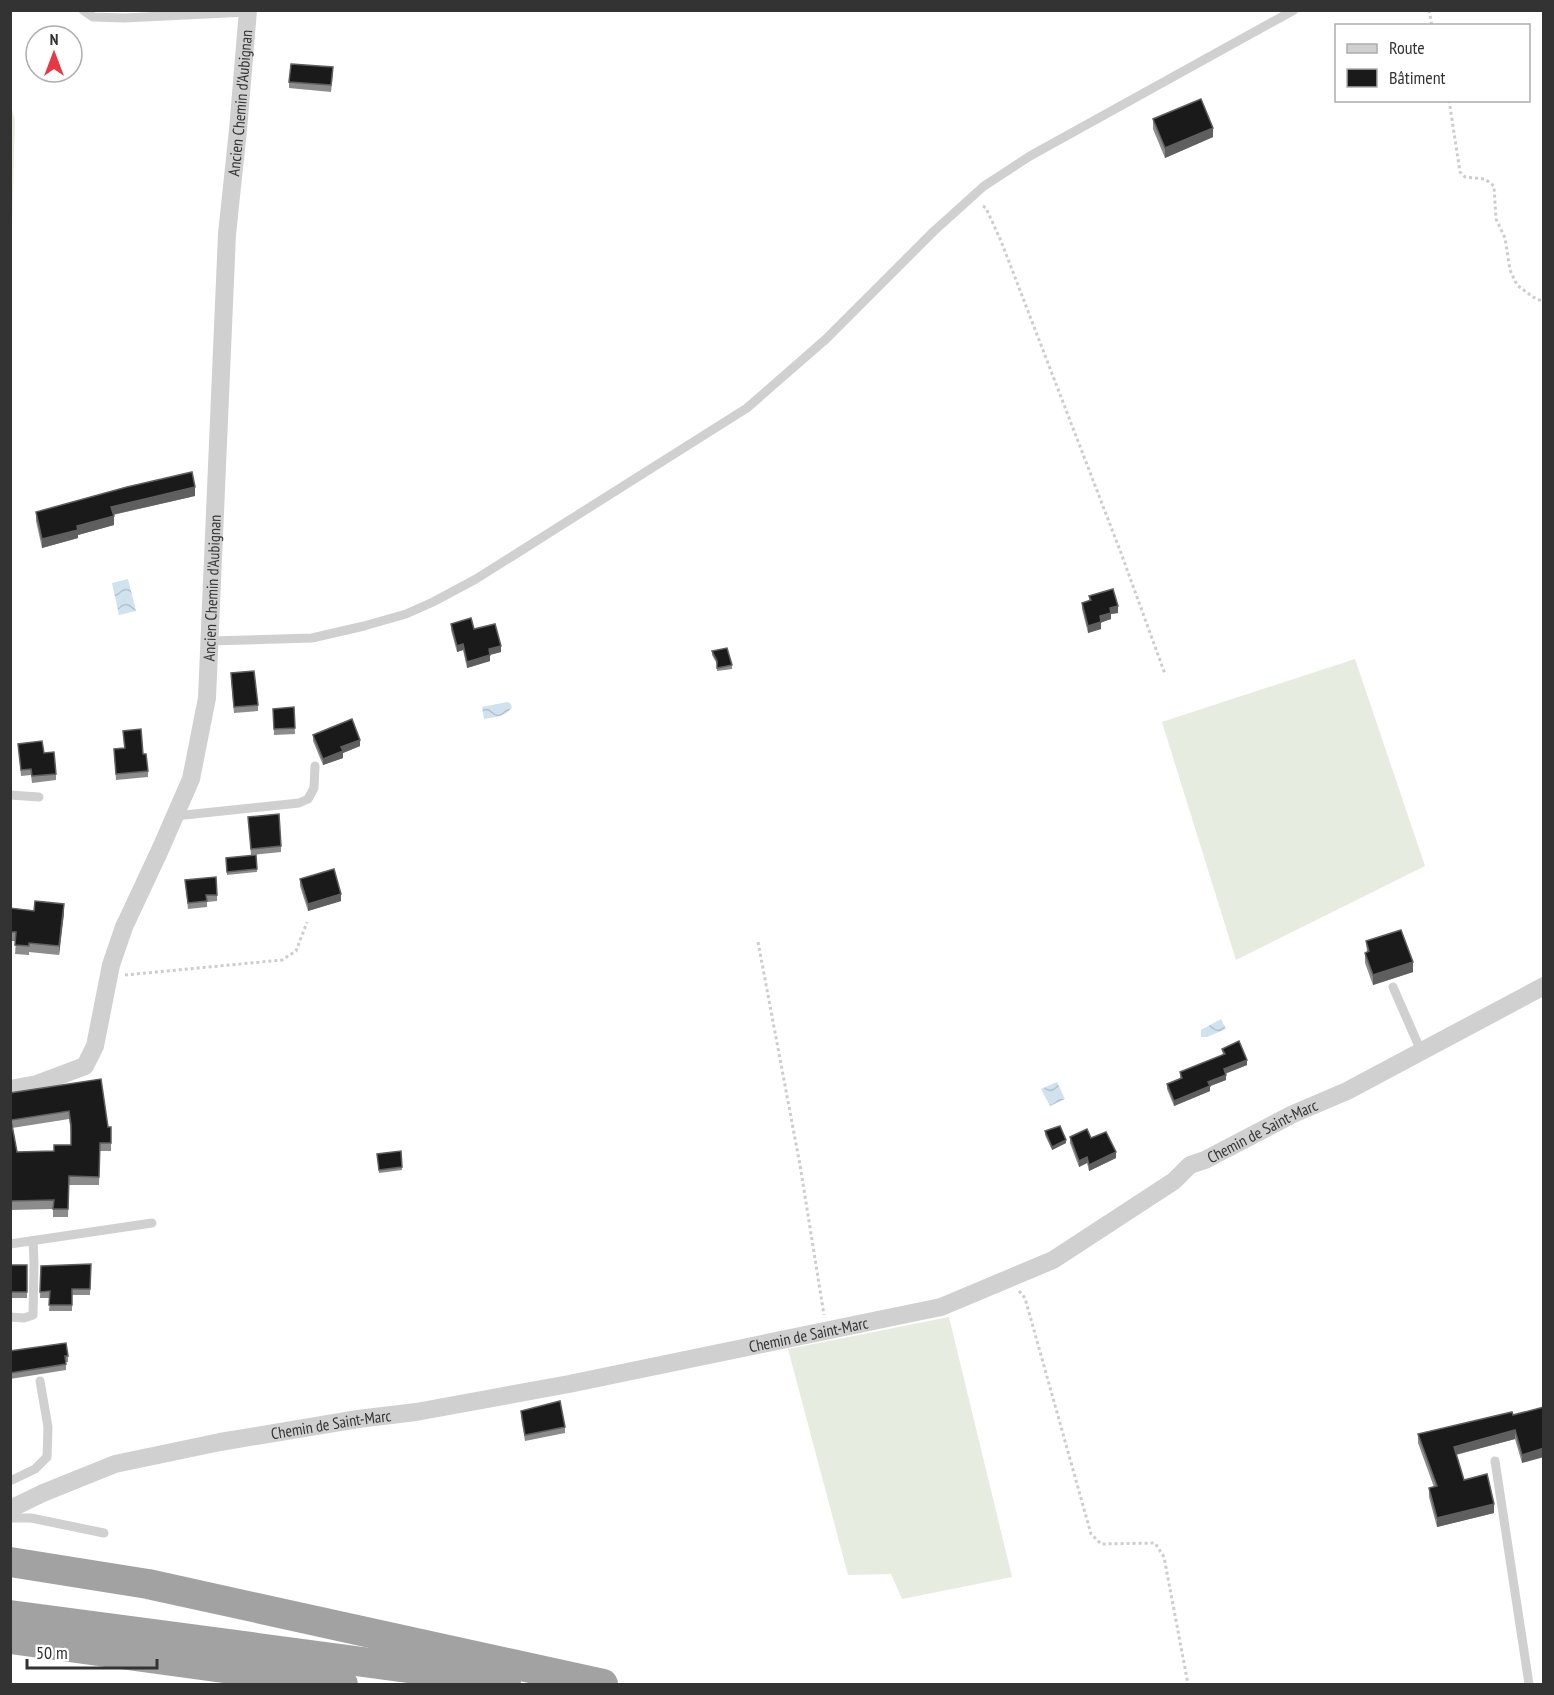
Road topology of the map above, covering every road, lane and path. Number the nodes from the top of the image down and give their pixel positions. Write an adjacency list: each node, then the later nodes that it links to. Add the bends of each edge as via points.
1 (83, 10): 3 (lane, via 93,17 124,18)
2 (1294, 10): 5 (lane, via 1030,156)
3 (247, 11): 7 (street, Ancien Chemin d'Aubignan, via 227,234)
4 (1449, 102): 6 (path, via 1460,172 1465,177 1485,179 1494,186 1496,219 1505,238 1510,270 1517,285)
5 (972, 196): 7 (lane, via 825,339 747,408 476,579 406,614 364,626 312,638); 8 (path, via 986,208 1000,241)
6 (1544, 302)
7 (209, 641): 12 (street, Ancien Chemin d'Aubignan, via 207,698 194,767)
8 (1165, 674)
9 (315, 766): 12 (lane, via 314,788 308,799 299,804)
10 (10, 795): 11 (lane)
11 (39, 796)
12 (175, 816): 15 (street, Ancien Chemin d'Aubignan, via 124,927)
13 (307, 922): 15 (path, via 296,951 282,960)
14 (758, 942): 25 (path)
15 (108, 978): 19 (street, Ancien Chemin d'Aubignan, via 97,1039 85,1066 37,1084)
16 (1544, 986): 18 (street, Chemin de Saint-Marc)
17 (1394, 987): 18 (lane)
18 (1421, 1051): 23 (street, Chemin de Saint-Marc, via 1190,1165 1174,1181 1053,1260)
19 (10, 1089)
20 (152, 1223): 21 (lane)
21 (33, 1241): 22 (lane); 24 (lane, via 33,1315)
22 (10, 1244)
23 (1009, 1278): 25 (street, Chemin de Saint-Marc, via 941,1307); 38 (path, via 1025,1298 1090,1534 1101,1544 1155,1543 1164,1557)
24 (10, 1317)
25 (826, 1331): 29 (street, Chemin de Saint-Marc, via 569,1384 232,1440 116,1464)
26 (40, 1381): 28 (lane, via 48,1427 46,1457 35,1469)
27 (1495, 1461): 39 (lane)
28 (10, 1481)
29 (10, 1509)
30 (10, 1518): 31 (lane, via 31,1518)
31 (104, 1533)
32 (10, 1562): 37 (highway, via 148,1584)
33 (10, 1615): 36 (highway)
34 (10, 1639): 35 (highway)
35 (343, 1684)
36 (532, 1684)
37 (603, 1684)
38 (1188, 1684)
39 (1528, 1684)

